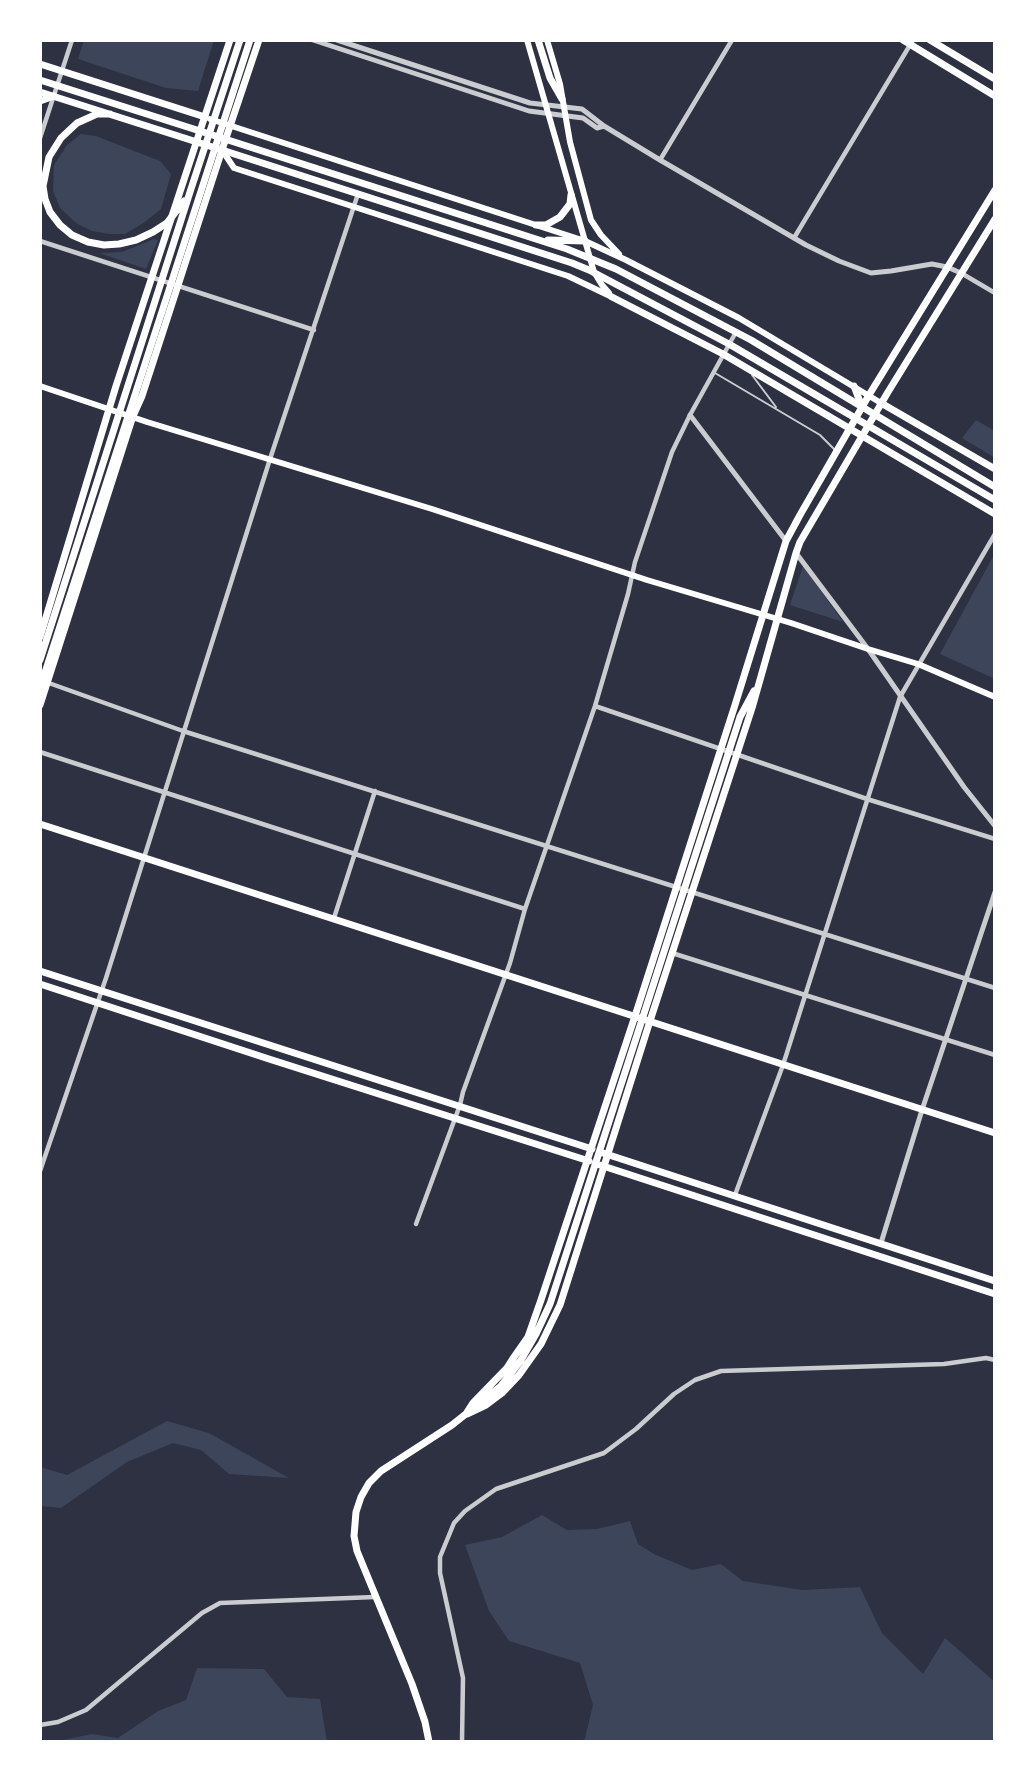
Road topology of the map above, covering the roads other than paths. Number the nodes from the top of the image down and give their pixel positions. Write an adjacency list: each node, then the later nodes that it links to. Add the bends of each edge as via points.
1 (72, 40): 15 (street)
2 (230, 40): 28 (main road)
3 (240, 40): 38 (main road)
4 (250, 40): 96 (main road)
5 (259, 40): 29 (main road)
6 (313, 40): 25 (street, via 529,111)
7 (337, 40): 24 (street)
8 (527, 40): 24 (main road)
9 (538, 40): 23 (main road)
10 (547, 40): 23 (main road)
11 (732, 40): 36 (street)
12 (930, 40): 16 (main road)
13 (909, 42): 21 (main road); 44 (street)
14 (40, 64): 15 (main road)
15 (62, 71): 18 (street); 28 (main road)
16 (995, 79)
17 (40, 80): 18 (main road)
18 (57, 85): 20 (street); 31 (main road)
19 (40, 92): 20 (main road)
20 (54, 96): 22 (main road); 26 (main road); 32 (street)
21 (995, 96)
22 (40, 101)
23 (563, 103): 24 (street); 27 (main road); 30 (street, via 582,109)
24 (545, 105): 25 (main road)
25 (548, 113): 27 (street); 40 (main road)
26 (110, 114): 34 (main road); 38 (main road, via 77,123 49,157 45,199 60,225 88,242 104,245 136,240 167,223)
27 (565, 116): 30 (street, via 583,118 597,128); 49 (main road, via 591,220)
28 (205, 117): 29 (main road); 31 (main road)
29 (230, 126): 33 (main road); 43 (main road)
30 (604, 126): 36 (street)
31 (200, 131): 33 (main road); 34 (main road)
32 (40, 138)
33 (225, 139): 35 (main road); 45 (main road)
34 (197, 142): 35 (main road); 53 (main road)
35 (222, 150): 39 (main road); 41 (main road, via 234,168); 54 (main road)
36 (660, 160): 44 (street)
37 (995, 190): 50 (main road)
38 (190, 192): 92 (main road)
39 (358, 194): 41 (street); 51 (main road)
40 (571, 194): 43 (main road, via 560,217); 47 (main road)
41 (354, 207): 56 (main road, via 568,276); 57 (street)
42 (995, 219): 52 (main road)
43 (536, 225): 47 (main road)
44 (794, 238): 50 (street, via 871,273 932,264)
45 (537, 240): 47 (main road); 48 (main road)
46 (40, 241): 53 (street)
47 (585, 241): 48 (main road); 49 (main road)
48 (590, 258): 51 (main road); 58 (main road)
49 (626, 260): 64 (main road, via 739,318)
50 (947, 267): 52 (street); 65 (main road)
51 (594, 272): 56 (main road); 59 (main road)
52 (961, 273): 55 (street); 66 (main road)
53 (152, 277): 54 (street); 68 (main road)
54 (178, 285): 57 (street); 72 (main road)
55 (995, 293)
56 (612, 297): 60 (main road)
57 (314, 330): 79 (street)
58 (736, 332): 59 (street); 67 (main road)
59 (729, 344): 60 (street); 73 (main road)
60 (723, 354): 61 (main road); 62 (street)
61 (748, 369): 69 (lane); 74 (main road)
62 (713, 373): 69 (lane); 71 (street)
63 (40, 386): 68 (main road)
64 (854, 386): 65 (main road); 67 (main road)
65 (869, 395): 66 (main road); 67 (main road)
66 (881, 403): 70 (main road); 80 (main road)
67 (862, 407): 70 (main road); 73 (main road)
68 (109, 409): 72 (main road); 90 (main road)
69 (779, 411): 78 (lane, via 820,435)
70 (875, 414): 75 (main road); 81 (main road)
71 (690, 415): 85 (street); 87 (street, via 672,452)
72 (133, 416): 79 (main road); 96 (main road)
73 (856, 418): 74 (main road); 75 (main road); 76 (main road)
74 (835, 420): 76 (main road)
75 (869, 425): 77 (main road); 82 (main road)
76 (850, 429): 77 (main road); 78 (main road)
77 (863, 436): 83 (main road); 86 (main road)
78 (837, 452): 85 (main road)
79 (270, 459): 87 (main road); 102 (street)
80 (995, 469)
81 (995, 487)
82 (995, 500)
83 (995, 514)
84 (995, 534): 93 (street)
85 (786, 541): 88 (main road)
86 (796, 553): 89 (main road); 91 (street)
87 (632, 575): 88 (main road); 100 (street)
88 (763, 615): 89 (main road); 94 (main road)
89 (776, 619): 91 (main road); 95 (main road)
90 (40, 637)
91 (868, 649): 93 (main road); 97 (street)
92 (40, 660)
93 (918, 664): 97 (street); 98 (main road)
94 (745, 675): 101 (main road); 103 (main road)
95 (760, 679): 101 (main road); 105 (main road)
96 (43, 684): 99 (main road); 102 (street)
97 (900, 697): 108 (street); 110 (street)
98 (995, 697)
99 (40, 705)
100 (595, 706): 103 (street); 112 (street)
101 (740, 717): 152 (main road, via 550,1304 521,1360 501,1386)
102 (183, 731): 106 (street); 107 (street)
103 (721, 748): 105 (street); 115 (main road)
104 (40, 752): 107 (street)
105 (737, 754): 108 (street); 116 (main road)
106 (375, 791): 112 (street); 113 (street)
107 (164, 792): 113 (street); 114 (street)
108 (867, 799): 111 (street); 122 (street)
109 (40, 824): 114 (main road)
110 (995, 826)
111 (995, 839)
112 (547, 845): 115 (street); 118 (street)
113 (355, 853): 118 (street); 119 (street)
114 (144, 857): 119 (main road); 129 (street)
115 (677, 886): 116 (street); 132 (main road)
116 (693, 891): 122 (street); 123 (main road)
117 (995, 891): 120 (street)
118 (526, 909): 125 (street)
119 (334, 919): 125 (main road)
120 (985, 920): 121 (street); 126 (street)
121 (995, 923)
122 (824, 933): 126 (street); 130 (street)
123 (672, 953): 130 (street); 133 (main road)
124 (40, 971): 129 (main road)
125 (506, 974): 132 (main road); 137 (street)
126 (965, 978): 128 (street); 134 (street)
127 (40, 984): 131 (main road)
128 (995, 988)
129 (101, 990): 131 (street); 137 (main road)
130 (804, 995): 134 (street); 136 (street)
131 (97, 1003): 139 (main road); 145 (street)
132 (635, 1016): 133 (main road); 141 (main road)
133 (650, 1021): 136 (main road); 142 (main road)
134 (945, 1039): 135 (street); 138 (street)
135 (995, 1055)
136 (783, 1065): 138 (main road); 146 (street)
137 (460, 1105): 139 (street); 141 (main road)
138 (922, 1110): 140 (main road); 148 (street)
139 (455, 1118): 143 (main road); 147 (street)
140 (995, 1133)
141 (590, 1149): 142 (main road); 143 (main road)
142 (607, 1155): 144 (main road); 146 (main road)
143 (586, 1161): 144 (main road); 152 (main road, via 528,1337)
144 (603, 1166): 150 (main road); 152 (main road, via 560,1305 541,1344 502,1393)
145 (40, 1171)
146 (735, 1195): 148 (main road)
147 (416, 1224)
148 (881, 1244): 149 (main road)
149 (995, 1281)
150 (995, 1294)
151 (995, 1360): 156 (street, via 721,1371 674,1394 604,1453 496,1489 465,1511 454,1523 440,1557 463,1678)
152 (466, 1414): 153 (main road, via 381,1471 361,1497 354,1536)
153 (375, 1597): 154 (street, via 220,1603 86,1710); 155 (main road, via 412,1685)
154 (40, 1725)
155 (429, 1742)
156 (462, 1742)

